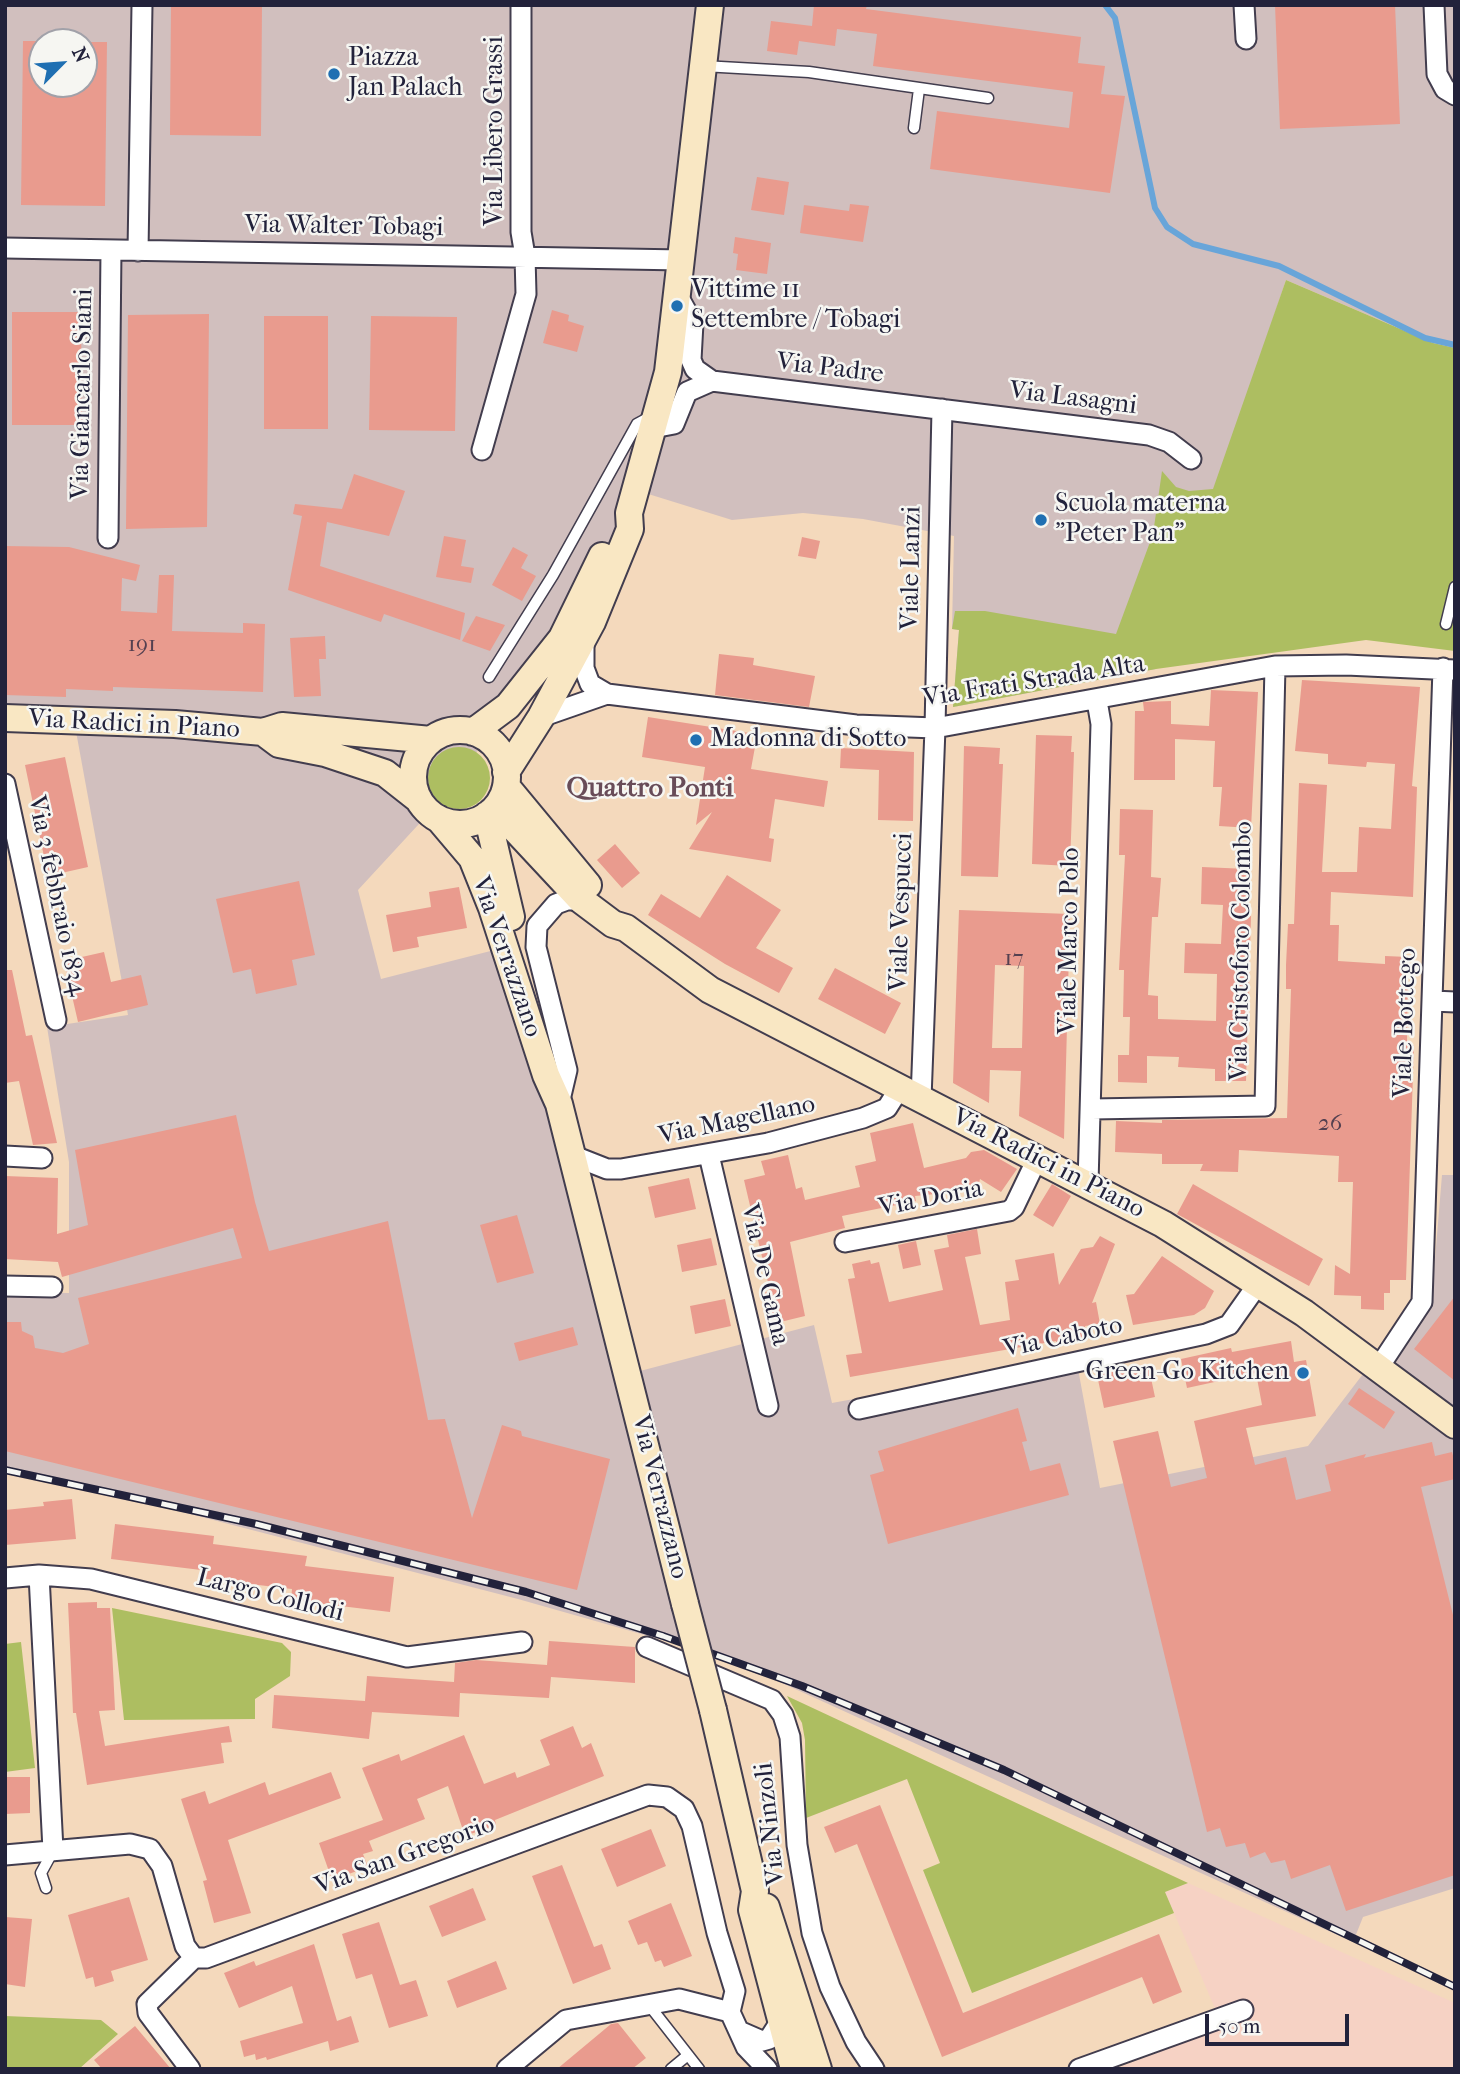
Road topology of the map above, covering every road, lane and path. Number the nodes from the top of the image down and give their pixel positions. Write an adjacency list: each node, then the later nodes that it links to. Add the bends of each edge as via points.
1 (142, 5): 14 (street)
2 (522, 5): 15 (street, Via Libero Grassi, via 521,232)
3 (710, 5): 7 (main road)
4 (1244, 5): 6 (street)
5 (1434, 5): 9 (street, via 1437,74 1445,89)
6 (1246, 39)
7 (703, 66): 8 (lane, via 809,72); 16 (main road)
8 (919, 89): 10 (lane); 11 (lane)
9 (1455, 95)
10 (988, 98)
11 (914, 128)
12 (5, 248): 13 (street, Via Walter Tobagi)
13 (111, 250): 14 (street, Via Walter Tobagi); 24 (street, Via Giancarlo Siani)
14 (138, 251): 15 (street, Via Walter Tobagi)
15 (526, 256): 16 (street, Via Walter Tobagi); 21 (street, Via Libero Grassi, via 526,294)
16 (682, 260): 17 (main road)
17 (679, 298): 18 (street, via 693,323 691,360 695,369); 20 (main road)
18 (712, 381): 19 (street, Via Padre); 20 (street, via 687,392 674,425)
19 (942, 409): 22 (street, Via Lasagni, via 1149,435 1169,442); 35 (street, Viale Lanzi)
20 (655, 421): 23 (main road); 30 (lane, via 637,424 553,575)
21 (482, 450)
22 (1191, 459)
23 (629, 513): 27 (main road, via 630,529); 37 (main road, via 619,522 562,638 508,706)
24 (108, 538)
25 (1455, 587): 26 (lane)
26 (1446, 624)
27 (584, 638): 31 (street, via 584,668 590,684); 33 (main road)
28 (1275, 666): 29 (street, Via Frati Strada Alta); 32 (street, Via Frati Strada Alta); 51 (street, Via Cristoforo Colombo, via 1265,1106)
29 (1449, 669): 46 (street, Viale Bottego)
30 (489, 677)
31 (607, 694): 33 (street, Via Frati Strada Alta); 35 (street, Via Frati Strada Alta, via 856,725)
32 (1097, 701): 35 (street, Via Frati Strada Alta); 51 (street, Viale Marco Polo, via 1101,724)
33 (541, 717): 39 (main road)
34 (5, 719): 36 (main road, Via Radici in Piano, via 175,724)
35 (935, 728): 49 (street, Viale Vespucci)
36 (263, 732): 38 (main road, Via Radici in Piano, via 282,726); 41 (main road, Via Radici in Piano, via 279,744 385,773)
37 (474, 732): 38 (main road, Via Radici in Piano, via 451,731); 39 (main road, Via Radici in Piano, via 499,751)
38 (431, 740): 41 (main road, via 413,774)
39 (506, 779): 42 (main road, via 501,800); 45 (main road, Via Radici in Piano)
40 (5, 784): 48 (street, Via 3 febbraio 1834)
41 (418, 799): 43 (main road, Via Radici in Piano)
42 (489, 814): 43 (main road, via 468,823); 44 (main road, Via Radici in Piano, via 511,825); 50 (main road, Via Verrazzano, via 525,972 557,1071)
43 (439, 819): 50 (main road, Via Verrazzano, via 472,858)
44 (581, 900): 45 (main road, Via Radici in Piano); 50 (street, Via Verrazzano, via 555,904 537,926 536,947 567,1070)
45 (626, 928): 49 (main road, Via Radici in Piano, via 710,990)
46 (1433, 1001): 47 (street); 62 (street, Viale Bottego, via 1422,1302)
47 (1455, 1002)
48 (56, 1020)
49 (910, 1094): 52 (street, Via Magellano, via 863,1118 818,1132); 56 (main road, Via Radici in Piano)
50 (559, 1104): 54 (main road, Via Verrazzano)
51 (1092, 1109): 57 (street, Viale Marco Polo)
52 (709, 1155): 54 (street, Via Magellano, via 607,1169); 63 (street, Via De Gama)
53 (5, 1156): 55 (street)
54 (574, 1156): 73 (main road, Via Verrazzano, bridge)
55 (42, 1158)
56 (1037, 1159): 57 (main road, Via Radici in Piano); 58 (street, Via Doria, via 1009,1211)
57 (1088, 1183): 59 (main road, Via Radici in Piano)
58 (845, 1242)
59 (1258, 1284): 62 (main road, Via Radici in Piano); 64 (street, Via Caboto, via 1229,1325 1206,1334)
60 (5, 1286): 61 (street)
61 (52, 1287)
62 (1379, 1367): 65 (main road, Via Radici in Piano)
63 (768, 1406)
64 (859, 1409)
65 (1455, 1425)
66 (39, 1575): 67 (street, Largo Collodi); 68 (street, Largo Collodi, via 92,1579 407,1657); 70 (street)
67 (5, 1578)
68 (522, 1642)
69 (647, 1647): 88 (street, Via Ninzoli, via 772,1700 783,1715 790,1737 797,1845 813,1933 830,1987)
70 (53, 1850): 71 (street); 72 (lane, via 41,1873); 74 (street, via 130,1844 150,1849 162,1866 185,1947)
71 (5, 1855)
72 (46, 1888)
73 (755, 1891): 78 (main road, Via Verrazzano, via 752,1910); 87 (main road, Via Verrazzano, via 780,1944)
74 (194, 1958): 77 (street, Via San Gregorio, via 206,1958 648,1795 676,1803 692,1826 735,1991); 81 (street, via 148,2004 148,2013)
75 (648, 2005): 77 (street, via 679,1999); 80 (lane); 82 (street, via 566,2020)
76 (1243, 2010): 89 (street)
77 (730, 2012): 79 (street)
78 (780, 2022): 79 (street, via 769,2039); 86 (main road, Via Verrazzano)
79 (739, 2031): 85 (street, via 746,2047)
80 (688, 2055): 83 (lane); 84 (lane)
81 (190, 2069)
82 (507, 2069)
83 (671, 2069)
84 (699, 2069)
85 (767, 2069)
86 (794, 2069)
87 (818, 2069)
88 (874, 2069)
89 (1079, 2069)

